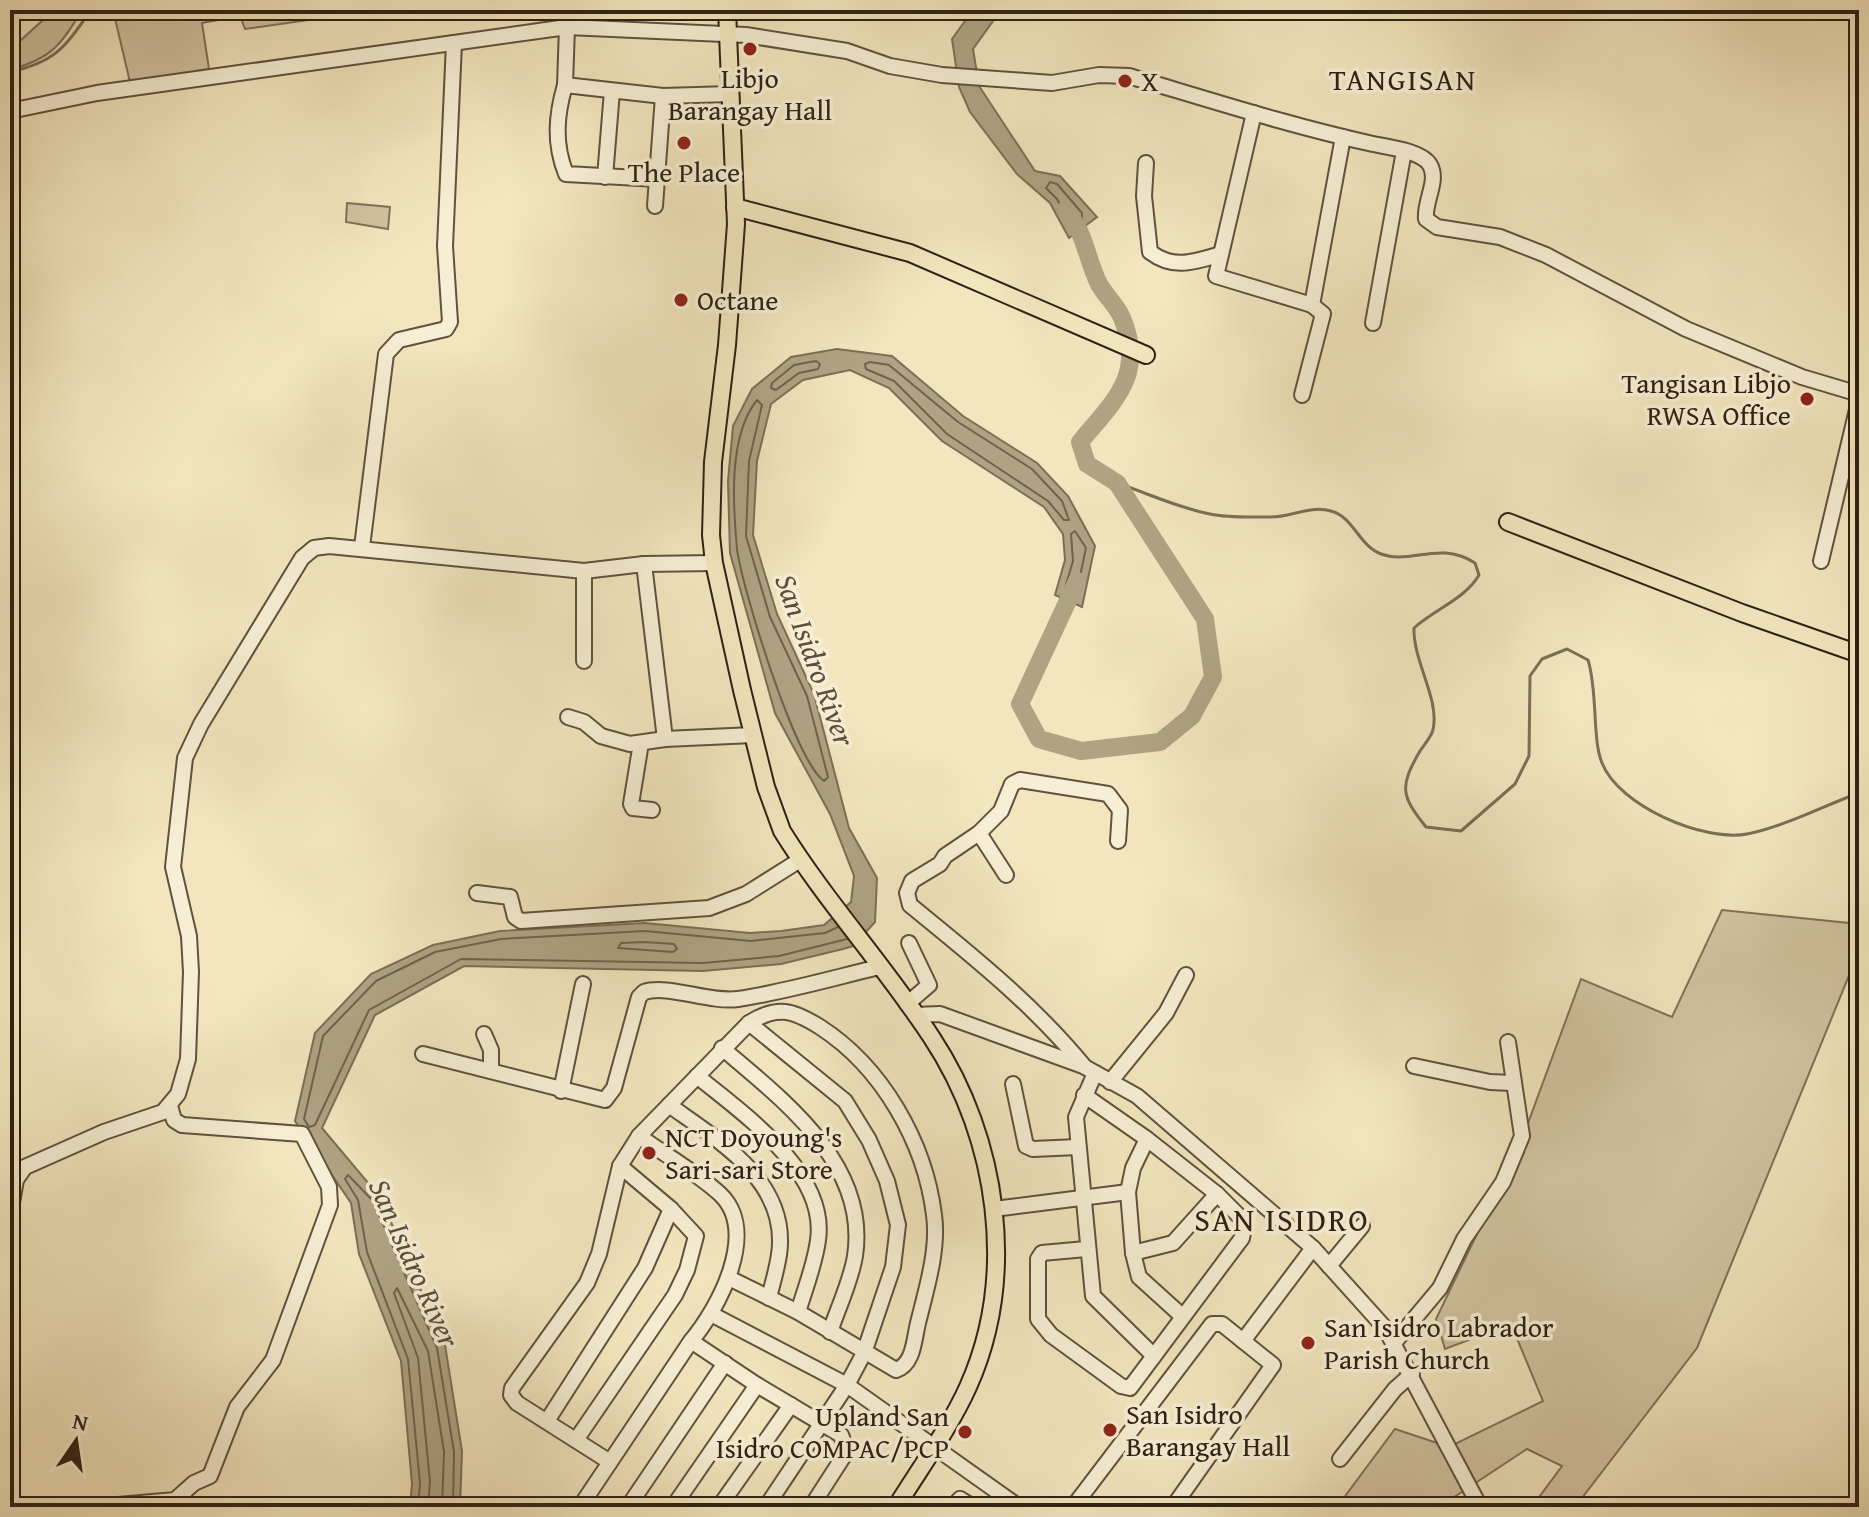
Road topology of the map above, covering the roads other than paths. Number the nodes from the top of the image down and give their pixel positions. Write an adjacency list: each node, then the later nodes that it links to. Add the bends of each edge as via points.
1 (727, 10): 3 (main road)
2 (567, 27): 3 (street); 4 (street); 5 (street)
3 (727, 34): 7 (main road); 10 (street, via 847,51 890,66 942,75 1041,83 1129,76)
4 (454, 43): 9 (street, via 97,93); 26 (street, via 445,246 450,322 446,329 399,340 386,354)
5 (565, 85): 6 (street); 14 (street, via 556,132 566,174)
6 (612, 91): 8 (street); 14 (street)
7 (731, 94): 8 (street); 17 (main road)
8 (663, 96): 15 (street)
9 (10, 111)
10 (1254, 113): 11 (street); 18 (street)
11 (1343, 137): 12 (street); 19 (street)
12 (1404, 151): 20 (street); 22 (street, via 1431,167 1426,219 1437,227 1500,237 1546,255 1686,329 1802,377)
13 (1146, 163): 18 (street, via 1144,211 1150,252 1183,265)
14 (605, 177): 15 (street)
15 (657, 179): 16 (street)
16 (655, 206)
17 (735, 207): 21 (main road, via 910,253); 28 (main road, via 710,503)
18 (1221, 254): 19 (street, via 1216,276)
19 (1312, 305): 23 (street, via 1323,314)
20 (1373, 323)
21 (1146, 355)
22 (1859, 394)
23 (1302, 395)
24 (1859, 401): 27 (street)
25 (1508, 522): 31 (main road)
26 (362, 547): 30 (street); 63 (street, via 314,548 302,558 185,758 173,867 191,952 188,1059)
27 (1821, 561)
28 (714, 563): 29 (street); 34 (main road)
29 (644, 564): 30 (street); 35 (street)
30 (584, 571): 32 (street)
31 (1859, 654)
32 (584, 661)
33 (568, 717): 36 (street, via 610,740)
34 (753, 735): 35 (street); 40 (main road, via 782,831)
35 (665, 739): 36 (street)
36 (641, 743): 37 (street, via 631,804)
37 (652, 810)
38 (979, 833): 39 (street, via 1020,780 1108,794 1120,810); 41 (street); 54 (street, via 912,881 907,902 1007,986)
39 (1118, 841)
40 (800, 860): 42 (street, via 746,894 709,908 521,921 510,897); 44 (main road)
41 (1006, 875)
42 (477, 893)
43 (909, 943): 47 (street, via 929,985)
44 (879, 967): 47 (main road); 60 (street, via 737,999 644,992 609,1097 598,1101)
45 (1186, 975): 57 (street, via 1166,1013)
46 (583, 984): 60 (street)
47 (911, 1010): 54 (street, via 940,1014); 72 (main road, via 946,1060 973,1117)
48 (749, 1023): 51 (street); 88 (street, via 845,1101 887,1181 898,1225 893,1267); 88 (street, via 767,1011 798,1013 865,1063 900,1114 929,1185 935,1219 929,1276 909,1360 896,1370)
49 (484, 1034): 55 (street)
50 (1508, 1042): 58 (street)
51 (722, 1048): 56 (street); 84 (street, via 817,1134 848,1196 856,1224 855,1257)
52 (423, 1054): 55 (street)
53 (1414, 1066): 58 (street)
54 (1089, 1069): 57 (street); 61 (street)
55 (491, 1071): 60 (street)
56 (697, 1076): 62 (street); 81 (street, via 774,1139 815,1205 819,1238)
57 (1110, 1082): 75 (street, via 1137,1096)
58 (1512, 1083): 87 (street, via 1522,1136 1519,1149 1440,1288)
59 (1013, 1084): 66 (street, via 1026,1146)
60 (561, 1091)
61 (1084, 1095): 65 (street); 66 (street, via 1076,1117)
62 (669, 1105): 64 (street); 80 (street, via 756,1174 777,1216 780,1244)
63 (170, 1106): 73 (street, via 25,1167 16,1180); 102 (street, via 174,1120 182,1125 302,1134 331,1192 330,1205 273,1360 237,1407 210,1476 175,1500)
64 (639, 1136): 67 (street); 79 (street, via 722,1196 735,1237)
65 (1147, 1139): 68 (street); 69 (street)
66 (1078, 1147): 70 (street)
67 (620, 1166): 71 (street); 95 (street, via 587,1283 512,1388 517,1403)
68 (1128, 1192): 70 (street); 77 (street)
69 (1217, 1194): 77 (street, via 1173,1243); 83 (street, via 1245,1228)
70 (1084, 1198): 72 (street); 76 (street)
71 (671, 1209): 95 (street, via 645,1268); 97 (street, via 696,1236 687,1270)
72 (994, 1209): 98 (main road, via 996,1273 986,1332 968,1386)
73 (10, 1214)
74 (1362, 1226): 78 (street)
75 (1313, 1248): 78 (street); 86 (street)
76 (1086, 1249): 89 (street, via 1093,1296); 89 (street, via 1042,1253 1038,1319 1051,1335 1121,1386 1130,1388)
77 (1133, 1253): 83 (street, via 1139,1277)
78 (1329, 1266): 87 (street)
79 (729, 1278): 80 (street); 82 (street)
80 (769, 1298): 81 (street)
81 (798, 1312): 84 (street)
82 (713, 1315): 85 (street); 93 (street)
83 (1182, 1316): 89 (street)
84 (830, 1332): 88 (street)
85 (691, 1341): 90 (street); 100 (street)
86 (1243, 1341): 113 (street, via 1222,1324 1212,1324); 114 (street, via 1273,1362 1272,1369)
87 (1394, 1343): 91 (street)
88 (864, 1353): 93 (street)
89 (1154, 1356)
90 (725, 1363): 92 (street); 104 (street)
91 (1412, 1374): 99 (street); 115 (street)
92 (757, 1385): 94 (street); 105 (street)
93 (847, 1385): 96 (street); 98 (street)
94 (791, 1405): 96 (street); 106 (street)
95 (547, 1421): 97 (street)
96 (821, 1423): 107 (street); 108 (street, via 841,1435 847,1451)
97 (576, 1440): 100 (street)
98 (935, 1445): 101 (street); 109 (main road)
99 (1340, 1459)
100 (610, 1462): 103 (street)
101 (1002, 1502): 112 (street)
102 (95, 1507)
103 (580, 1507)
104 (628, 1507)
105 (673, 1507)
106 (719, 1507)
107 (766, 1507)
108 (811, 1507)
109 (896, 1507)
110 (952, 1507): 111 (street, via 960,1499)
111 (973, 1507)
112 (1019, 1507)
113 (1073, 1507)
114 (1173, 1507)
115 (1480, 1507)

